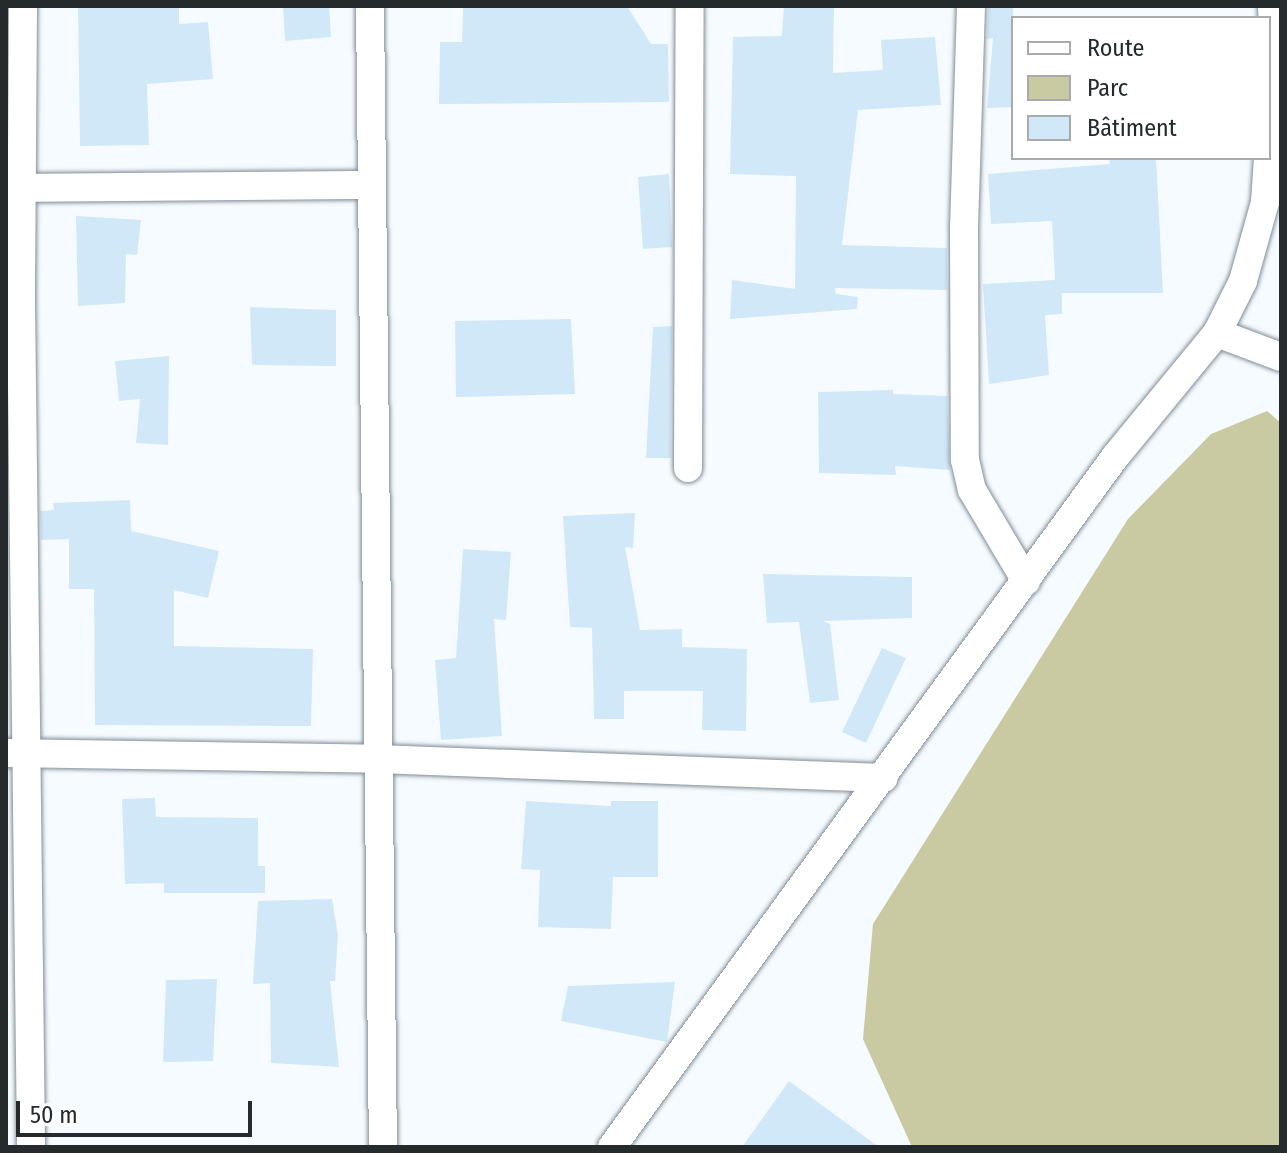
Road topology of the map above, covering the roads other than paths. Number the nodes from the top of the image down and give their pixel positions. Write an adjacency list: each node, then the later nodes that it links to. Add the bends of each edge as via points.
1 (23, 6): 10 (street)
2 (370, 6): 9 (street)
3 (690, 6): 14 (street)
4 (971, 6): 15 (street, via 964,226 965,460 972,490)
5 (1272, 6): 6 (street)
6 (1277, 46): 7 (street)
7 (1271, 122)
8 (1268, 160): 12 (street, via 1265,202 1243,281)
9 (371, 185): 10 (street); 17 (street)
10 (24, 188): 11 (street)
11 (14, 301): 16 (street)
12 (1217, 333): 13 (street); 15 (street, via 1115,457)
13 (1281, 357)
14 (688, 468)
15 (1026, 581): 18 (street)
16 (16, 753): 17 (street); 19 (street)
17 (378, 759): 18 (street); 20 (street)
18 (884, 778): 21 (street)
19 (31, 1147)
20 (383, 1147)
21 (612, 1147)

